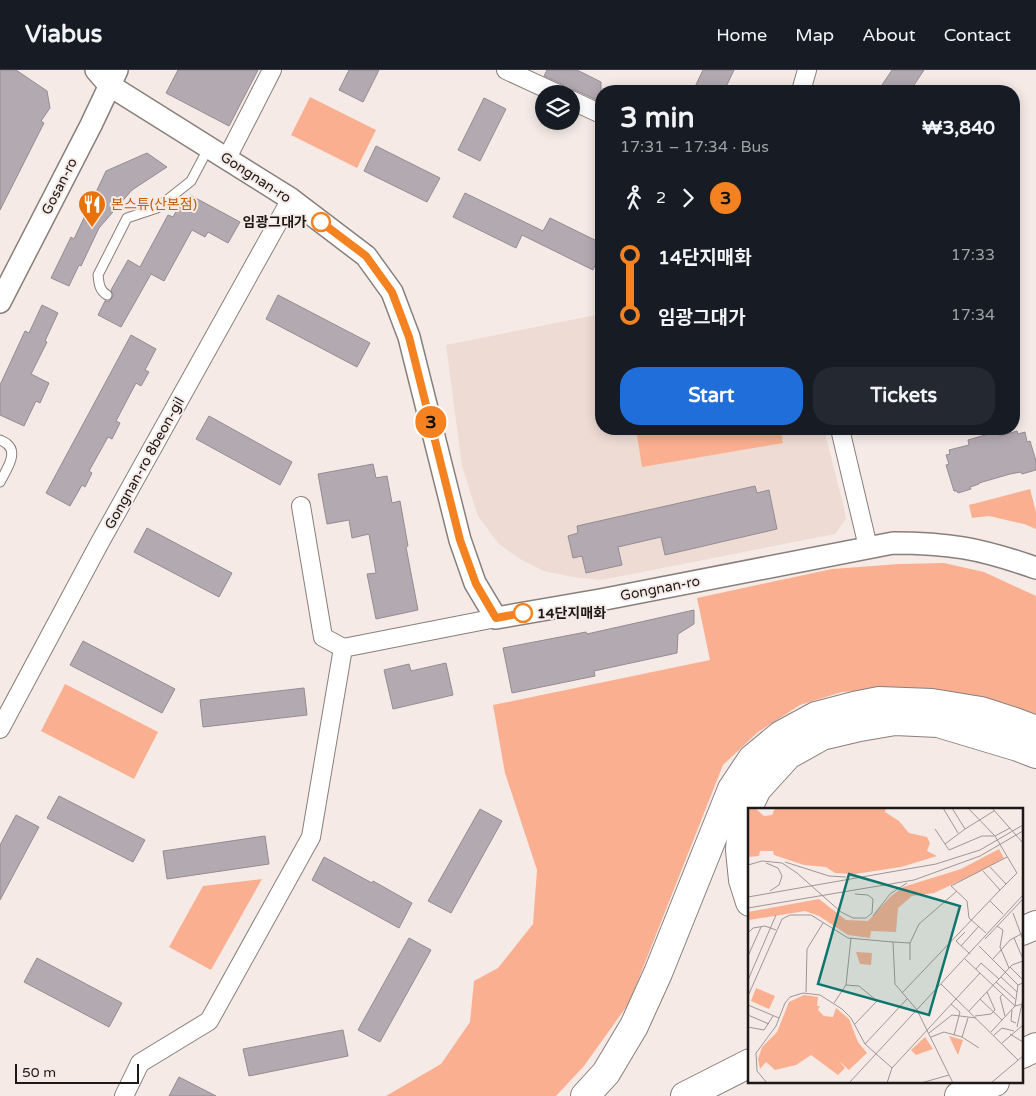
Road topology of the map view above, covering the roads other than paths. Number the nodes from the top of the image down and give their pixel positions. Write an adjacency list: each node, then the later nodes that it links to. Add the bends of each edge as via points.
1 (272, 70): 10 (street)
2 (506, 70): 5 (street)
3 (808, 70): 6 (street)
4 (107, 75): 9 (street, Gongnan-ro); 13 (street, Gosan-ro, via 91,125)
5 (538, 85)
6 (802, 85)
7 (580, 104): 8 (street)
8 (595, 111)
9 (209, 147): 10 (street, Gongnan-ro); 12 (lane, via 191,181 157,208 127,218 98,274 100,289)
10 (227, 158): 11 (street, Gongnan-ro)
11 (291, 199): 20 (street, Gongnan-ro, via 366,256 392,292 409,337 460,540 476,584); 22 (street, Gongnan-ro 8beon-gil)
12 (107, 295)
13 (0, 302)
14 (841, 435): 18 (street)
15 (0, 440): 16 (lane, via 11,448 12,457)
16 (0, 482)
17 (301, 506): 21 (street, via 323,638)
18 (868, 547): 19 (street, Gongnan-ro, via 931,543 966,548); 20 (street, Gongnan-ro)
19 (1036, 568)
20 (496, 618): 21 (street)
21 (343, 648): 37 (street, via 311,837 209,1021 140,1063)
22 (0, 729)
23 (1036, 730): 38 (highway, via 981,710 932,703 879,701 816,716 780,735 752,759 732,789 634,1026 606,1073)
24 (1036, 754): 25 (highway, via 938,723 894,721 822,736 788,755 757,789 742,820 740,850)
25 (748, 896)
26 (1036, 909): 27 (highway)
27 (1024, 913)
28 (1036, 925): 29 (highway)
29 (1024, 930)
30 (1036, 1047): 31 (highway)
31 (1024, 1053)
32 (748, 1064): 39 (highway)
33 (1036, 1068): 34 (highway)
34 (1024, 1072)
35 (964, 1084): 40 (highway)
36 (990, 1084): 41 (highway)
37 (124, 1096)
38 (585, 1096)
39 (685, 1096)
40 (941, 1096)
41 (958, 1096)

